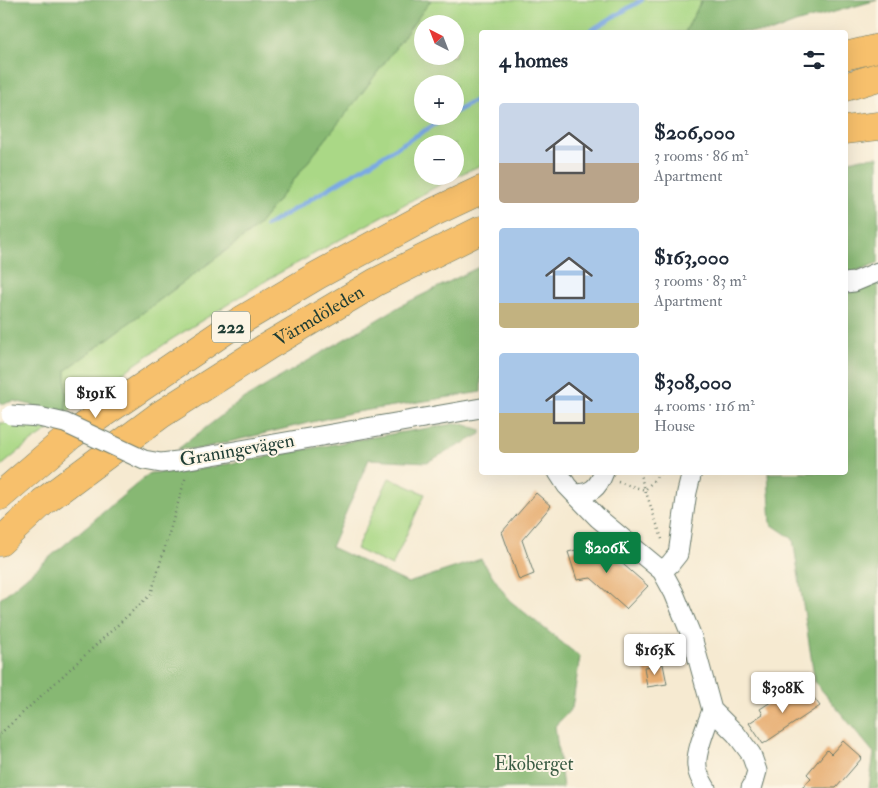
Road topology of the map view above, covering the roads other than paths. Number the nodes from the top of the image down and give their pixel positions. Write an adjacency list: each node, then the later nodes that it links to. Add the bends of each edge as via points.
1 (878, 48): 2 (highway)
2 (848, 55)
3 (878, 77): 4 (highway)
4 (848, 86)
5 (878, 126): 6 (highway)
6 (848, 130)
7 (479, 191): 17 (highway, Värmdöleden / 222, via 318,275 235,324 70,436)
8 (479, 231): 18 (highway, Värmdöleden / 222, via 376,282 160,415 43,502)
9 (878, 272): 10 (street)
10 (848, 283)
11 (479, 408): 12 (street, Graningevägen, bridge, via 161,463 144,460 65,423)
12 (6, 415)
13 (560, 475): 16 (street)
14 (603, 475): 16 (street, via 592,490)
15 (691, 475): 19 (street, via 678,554)
16 (575, 494): 19 (street, via 598,518)
17 (0, 496)
18 (0, 542)
19 (666, 568): 20 (street, via 692,637)
20 (712, 710): 21 (street, via 697,761 700,778); 22 (street, via 751,754 757,771)
21 (706, 788)
22 (751, 788)

